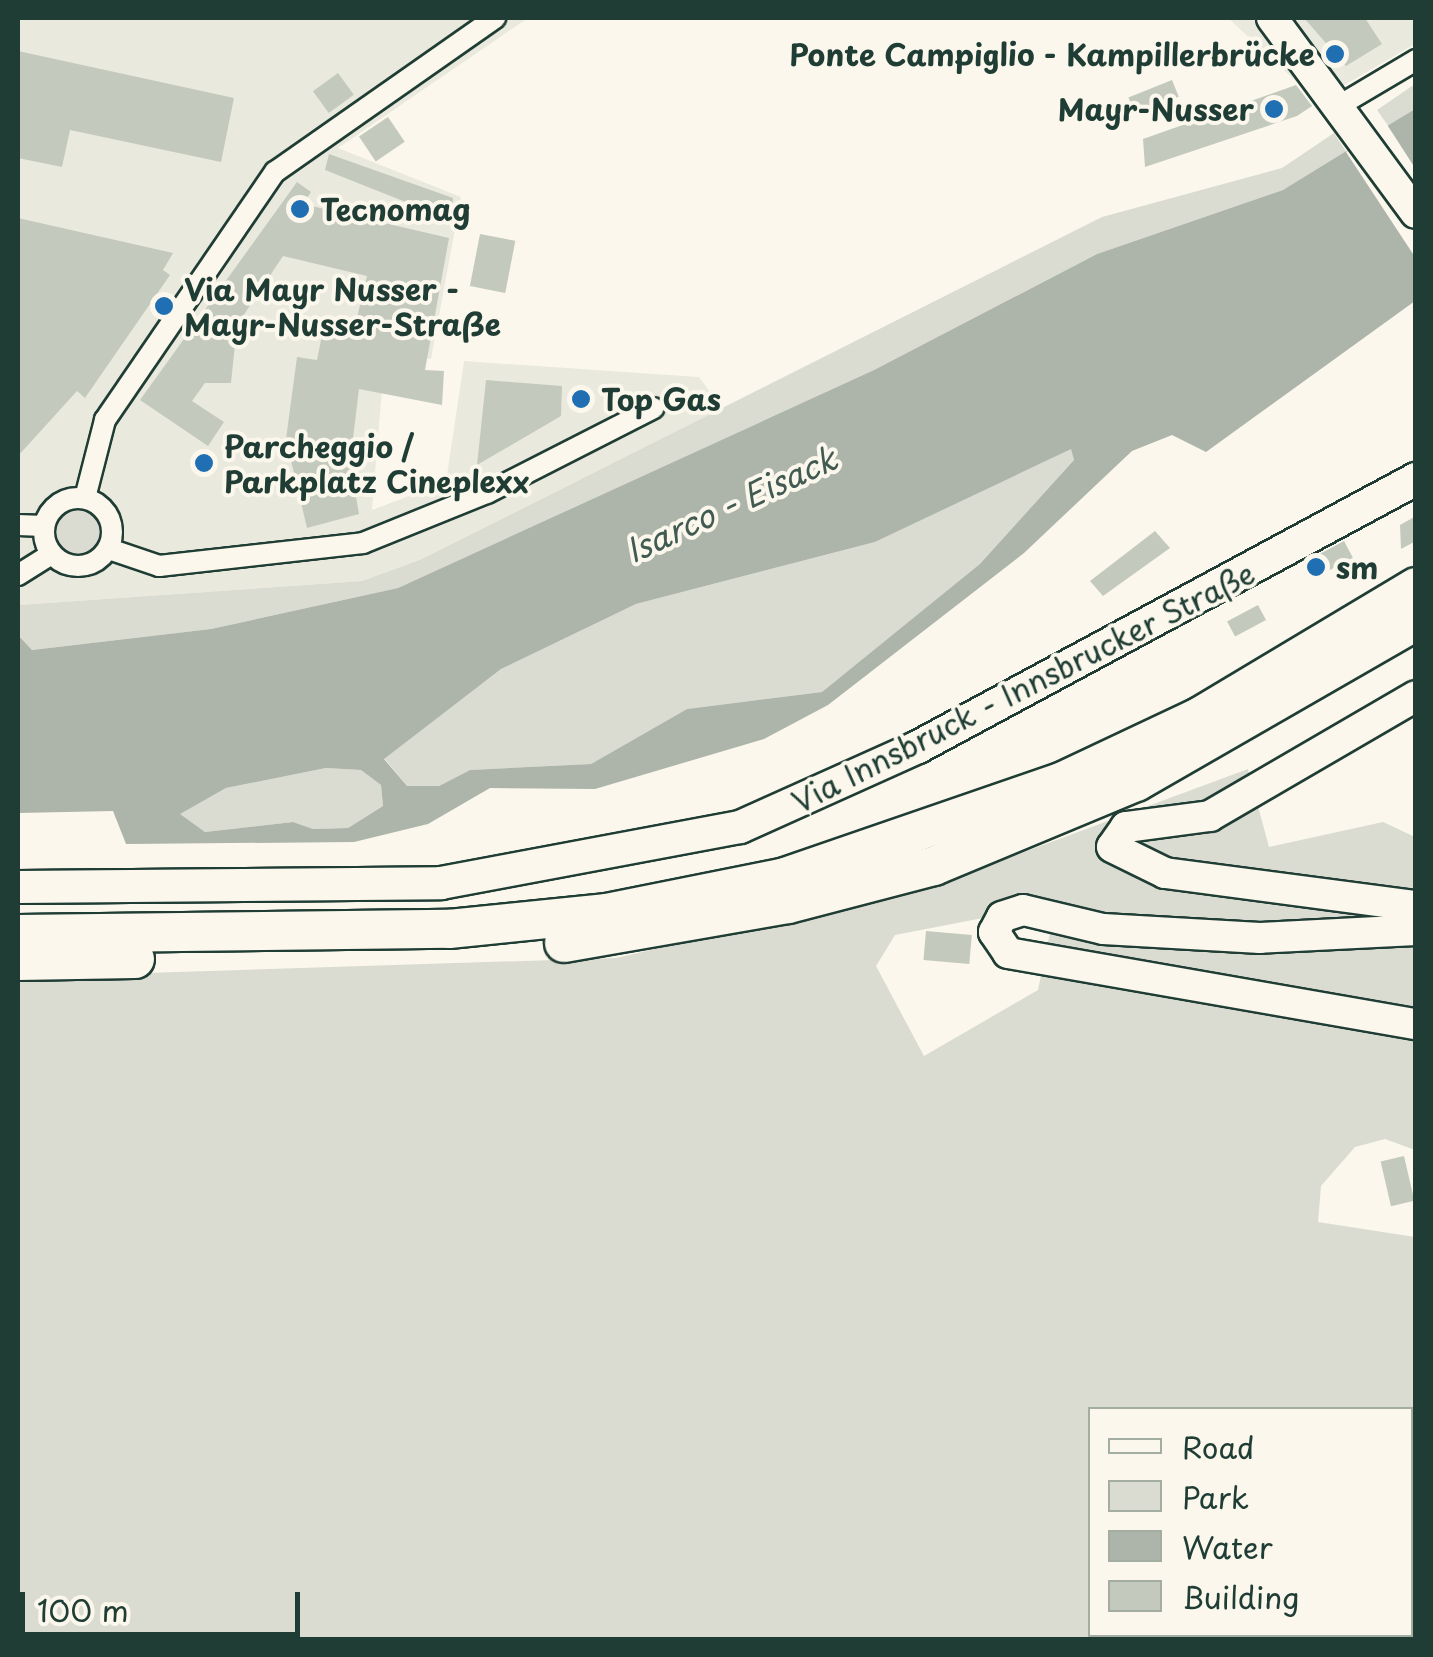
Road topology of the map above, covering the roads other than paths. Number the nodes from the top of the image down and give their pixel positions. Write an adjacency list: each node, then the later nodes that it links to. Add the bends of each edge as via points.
1 (495, 18): 8 (street, via 276,172 106,420)
2 (1272, 18): 4 (street)
3 (1416, 60): 4 (street)
4 (1346, 111): 5 (street)
5 (1416, 213)
6 (654, 408): 11 (street, via 473,500 363,543 159,566)
7 (1416, 479): 17 (main road, Via Innsbruck - Innsbrucker Straße, via 918,748 740,827 440,883)
8 (85, 498): 10 (street, via 63,501); 11 (street, via 109,517)
9 (18, 525): 10 (street)
10 (44, 526): 12 (street)
11 (108, 549): 12 (street, via 73,567)
12 (51, 554): 13 (street)
13 (18, 575)
14 (1416, 587): 20 (highway, via 1199,717 1061,782 785,877 607,913 450,928)
15 (1416, 621): 21 (highway, via 1136,782 934,866 788,904 620,938 456,953)
16 (1416, 696): 18 (street, via 1210,816 1126,828 1112,847 1166,873)
17 (18, 887)
18 (1416, 906)
19 (1416, 930): 22 (street, via 1260,938 1103,929 1024,910 1002,917 994,932 1008,953)
20 (18, 934)
21 (18, 961)
22 (1416, 1024)

